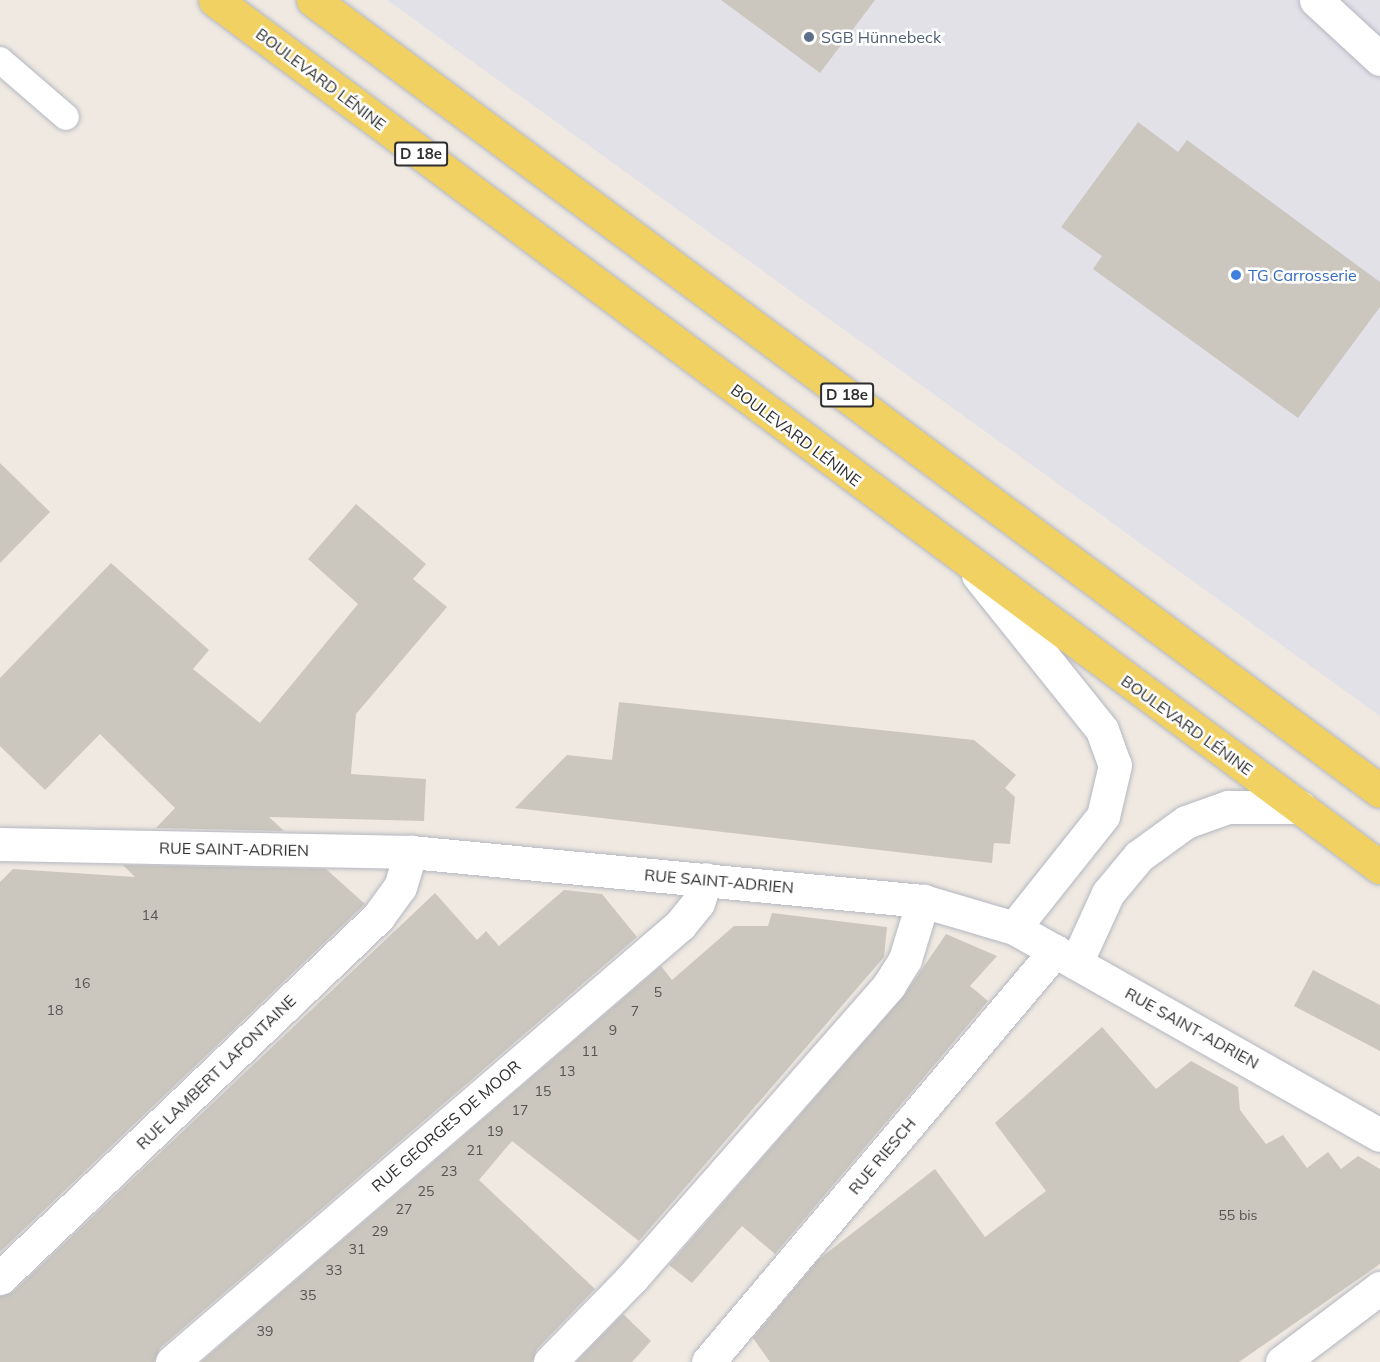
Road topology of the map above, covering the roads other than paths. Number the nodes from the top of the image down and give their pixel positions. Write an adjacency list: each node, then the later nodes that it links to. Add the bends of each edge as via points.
1 (215, 0): 7 (main road, BOULEVARD LÉNINE / D 18e)
2 (313, 0): 8 (main road, D 18e)
3 (1316, 0): 4 (street)
4 (1374, 48)
5 (0, 60): 6 (lane)
6 (66, 117)
7 (973, 569): 9 (main road, BOULEVARD LÉNINE / D 18e); 15 (street, via 1102,730 1114,765 1103,816)
8 (1380, 791)
9 (1300, 807): 12 (main road, BOULEVARD LÉNINE / D 18e); 16 (street, RUE RIESCH, via 1228,807 1186,822 1139,856 1108,893)
10 (0, 844): 11 (street, RUE SAINT-ADRIEN)
11 (411, 852): 13 (street, RUE SAINT-ADRIEN); 18 (street, RUE LAMBERT LAFONTAINE, via 400,887 378,917)
12 (1380, 867)
13 (706, 879): 14 (street, RUE SAINT-ADRIEN); 20 (street, RUE GEORGES DE MOOR, via 698,903 680,926)
14 (923, 901): 15 (street, RUE SAINT-ADRIEN); 21 (street, via 912,942 889,985 632,1278)
15 (1014, 928): 16 (street, RUE SAINT-ADRIEN)
16 (1065, 957): 17 (street, RUE SAINT-ADRIEN); 22 (street, RUE RIESCH)
17 (1380, 1135)
18 (0, 1278)
19 (1380, 1288): 23 (street)
20 (171, 1362)
21 (550, 1362)
22 (708, 1362)
23 (1282, 1362)

